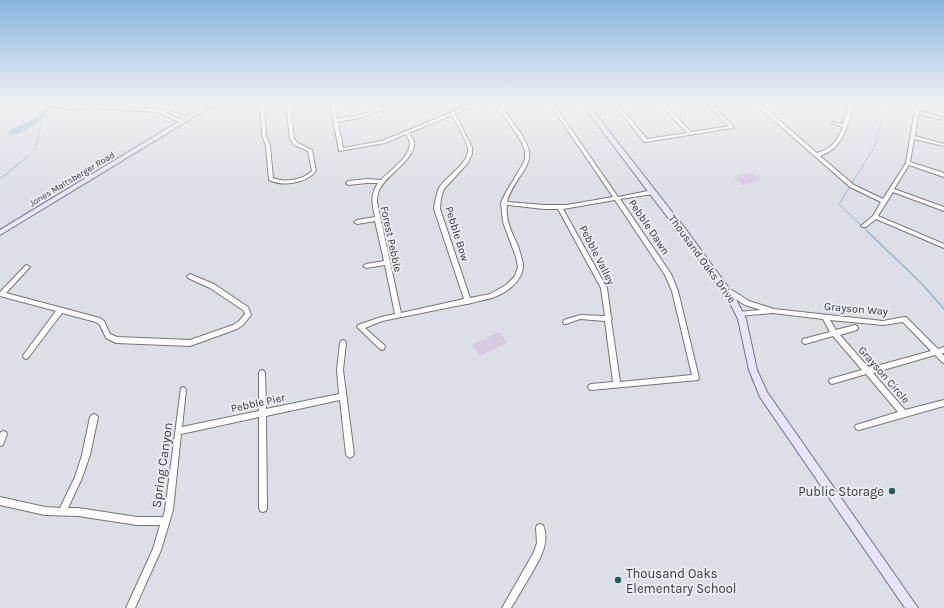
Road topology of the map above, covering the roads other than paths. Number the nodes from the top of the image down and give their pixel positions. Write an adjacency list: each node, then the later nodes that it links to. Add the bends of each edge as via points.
1 (166, 131): 36 (main road, Jones Maltsberger Road)
2 (264, 131): 3 (street, via 268,146 270,179 278,182 311,176 314,171 311,153 296,144)
3 (291, 131)
4 (338, 131): 16 (street, via 342,150 379,144)
5 (411, 131): 16 (street)
6 (462, 131): 44 (street, Pebble Bow, via 470,147 470,154 442,188 437,209)
7 (517, 131): 29 (street, via 528,153 526,164 509,188)
8 (571, 131): 27 (street, Pebble Dawn)
9 (606, 131): 26 (main road, Thousand Oaks Drive)
10 (638, 131): 17 (street, via 646,141)
11 (688, 131): 17 (street)
12 (706, 131): 17 (street)
13 (789, 131): 20 (street)
14 (843, 131): 20 (street, via 832,150)
15 (914, 131): 18 (street)
16 (407, 133): 23 (street, Forest Pebble, via 412,140 411,151)
17 (690, 134)
18 (913, 137): 19 (street); 21 (street)
19 (944, 145)
20 (817, 155): 28 (street, via 852,186)
21 (908, 163): 22 (street); 25 (street)
22 (944, 175)
23 (381, 182): 24 (street); 33 (street, Forest Pebble, via 374,202)
24 (348, 183)
25 (891, 190): 28 (street); 31 (street)
26 (653, 192): 27 (street); 42 (main road, Thousand Oaks Drive)
27 (617, 198): 30 (street); 64 (street, Pebble Dawn, via 672,282 696,378)
28 (885, 202): 32 (street)
29 (504, 203): 30 (street); 44 (street, via 504,218 519,255 520,271 513,282 501,292)
30 (560, 207): 50 (street, Pebble Valley, via 604,288)
31 (944, 209)
32 (875, 217): 35 (street); 37 (street)
33 (376, 219): 34 (street); 38 (street, Forest Pebble)
34 (357, 222)
35 (864, 226)
36 (0, 233)
37 (944, 246)
38 (386, 263): 39 (street); 48 (street, Forest Pebble)
39 (366, 266)
40 (27, 267): 43 (street)
41 (190, 276): 46 (street, via 212,286 246,308 248,315 235,327 198,341 182,344 116,340 108,336 98,320)
42 (725, 289): 45 (street, Grayson Way, via 747,303); 47 (main road, Thousand Oaks Drive)
43 (1, 294): 46 (street)
44 (468, 302): 48 (street)
45 (774, 310): 47 (street, Grayson Way); 49 (street, Grayson Way)
46 (60, 311): 59 (street)
47 (740, 314): 84 (main road, Thousand Oaks Drive, via 752,370 763,394)
48 (398, 315): 56 (street, via 360,327)
49 (825, 316): 53 (street, Grayson Circle); 58 (street, Grayson Way, via 883,323 904,319)
50 (609, 318): 51 (street, via 580,317); 64 (street, Pebble Valley)
51 (566, 322)
52 (855, 328): 53 (street)
53 (834, 333): 54 (street); 61 (street, Grayson Circle)
54 (805, 341)
55 (343, 343): 67 (street, via 340,370)
56 (382, 347)
57 (944, 350): 58 (street)
58 (937, 352): 60 (street, Grayson Way); 61 (street)
59 (26, 356)
60 (944, 360)
61 (867, 371): 63 (street); 70 (street, Grayson Circle)
62 (262, 373): 69 (street)
63 (832, 381)
64 (617, 385): 65 (street)
65 (591, 387)
66 (183, 390): 73 (street, Spring Canyon)
67 (343, 396): 69 (street, Pebble Pier); 76 (street)
68 (944, 402): 70 (street, Grayson Circle)
69 (262, 413): 73 (street, Pebble Pier); 78 (street)
70 (904, 414): 72 (street)
71 (94, 417): 79 (street, via 86,455)
72 (859, 427)
73 (179, 431): 80 (street, Spring Canyon, via 172,497)
74 (3, 434): 75 (street)
75 (0, 443)
76 (350, 454)
77 (0, 501): 79 (street)
78 (263, 508)
79 (62, 512): 80 (street, via 96,514 137,521)
80 (166, 521): 82 (street, Spring Canyon, via 154,557)
81 (540, 528): 83 (street, via 541,543 538,554)
82 (130, 608)
83 (506, 608)
84 (912, 608)

